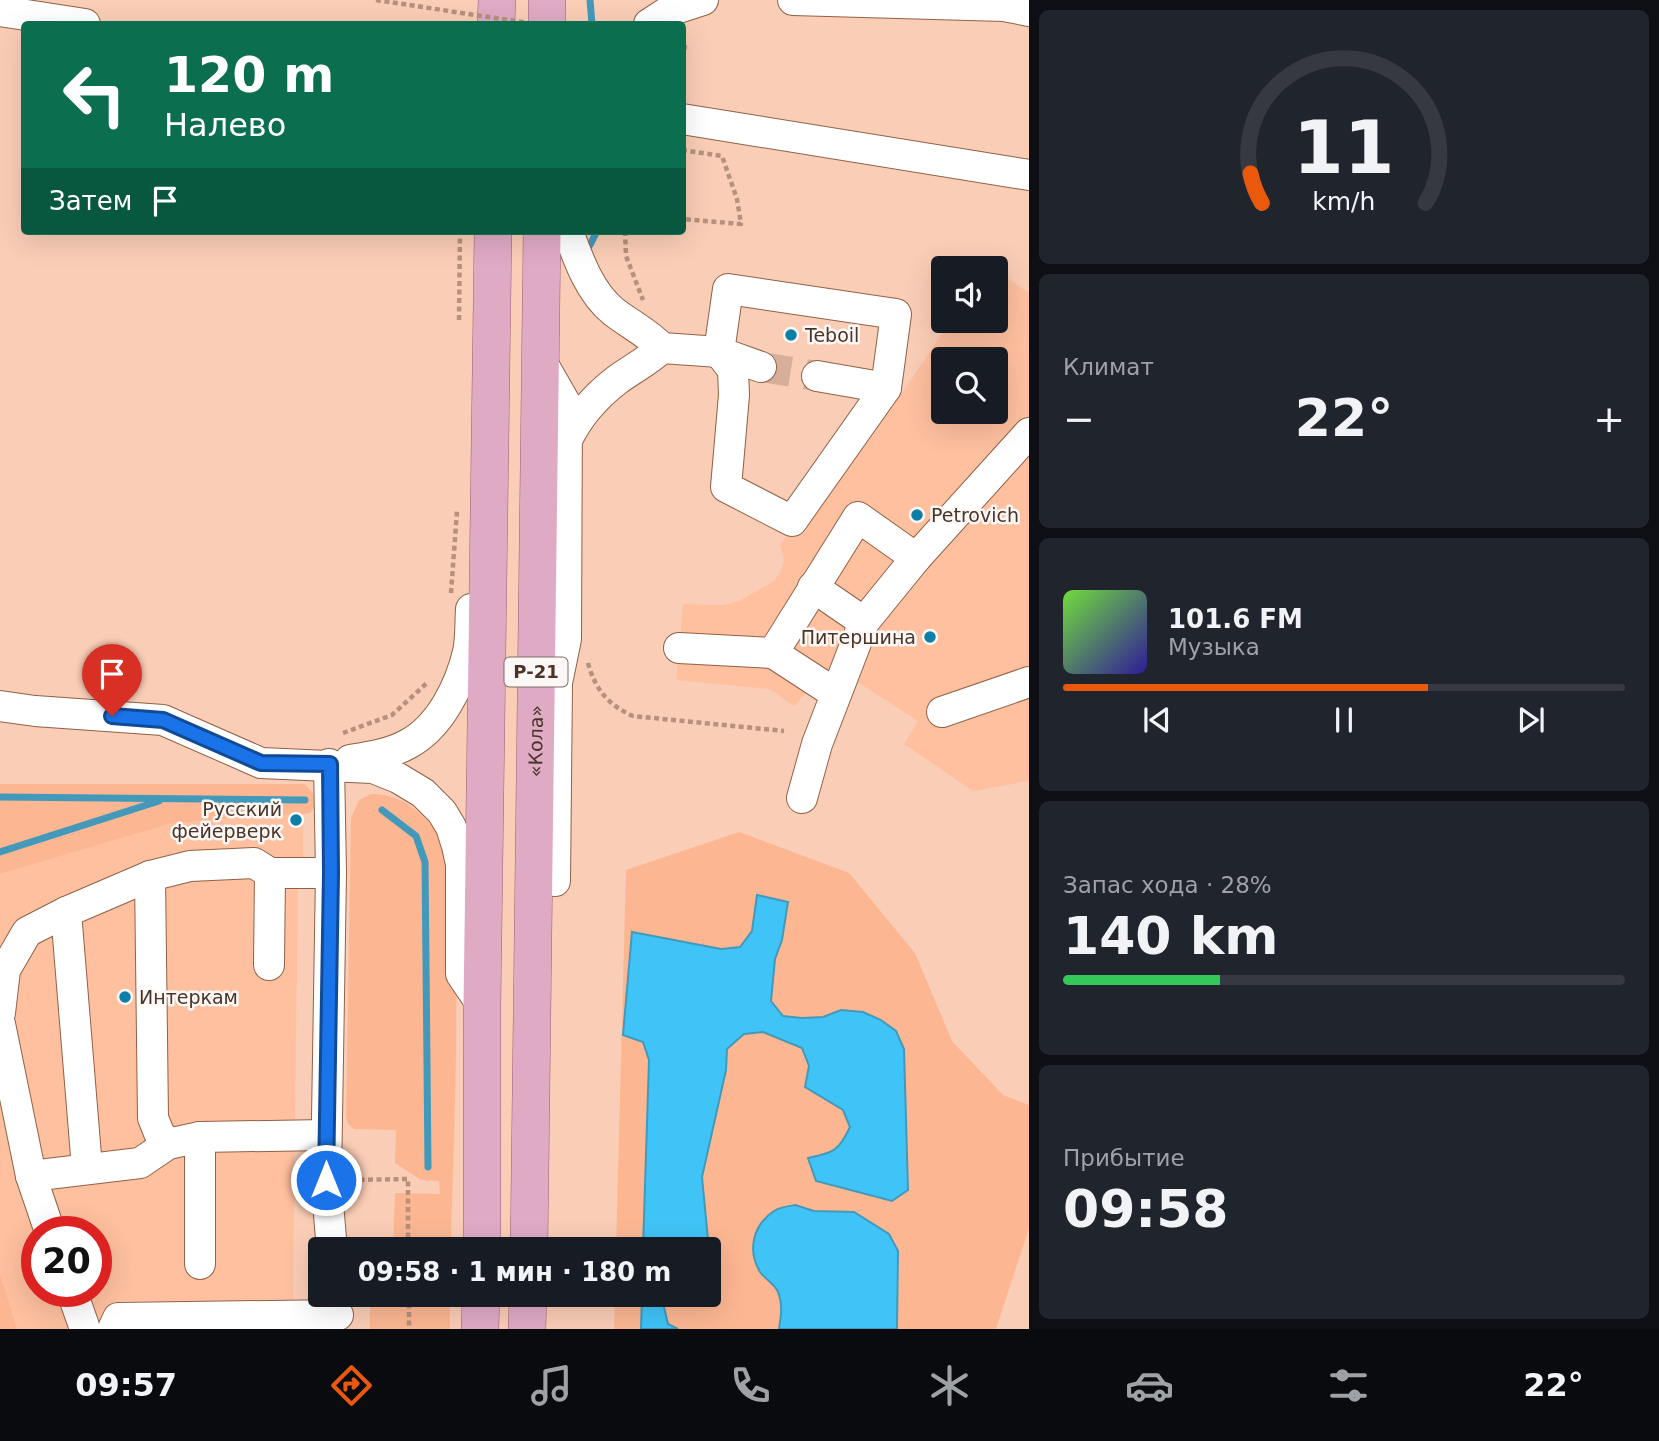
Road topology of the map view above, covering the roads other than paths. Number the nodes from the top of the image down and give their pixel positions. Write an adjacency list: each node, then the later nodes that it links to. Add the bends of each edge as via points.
1 (497, 0): 8 (main road)
2 (547, 0): 9 (main road)
3 (703, 0): 10 (street)
4 (793, 0): 6 (street, via 1004,6)
5 (0, 11): 7 (street)
6 (1029, 11)
7 (65, 21)
8 (496, 21)
9 (547, 21)
10 (654, 21)
11 (686, 120): 12 (street)
12 (1029, 175)
13 (494, 235): 24 (main road, Р-21)
14 (542, 235): 18 (main road, «Кола» / Р-21)
15 (569, 235): 16 (street, via 580,264 611,309)
16 (663, 348): 17 (street); 23 (street, via 597,398)
17 (719, 352): 19 (street); 21 (street, via 728,289 896,314); 21 (street, via 733,370 726,487 792,521)
18 (540, 359): 23 (street, via 567,406); 53 (main road, «Кола» / Р-21)
19 (761, 367)
20 (817, 376): 21 (street)
21 (886, 388)
22 (1029, 433): 25 (street)
23 (567, 440): 39 (street, via 566,639 557,683)
24 (490, 465): 34 (street, via 475,492 469,649 453,692 427,730 407,744); 42 (main road, Р-21)
25 (916, 558): 26 (street, via 858,517); 27 (street)
26 (813, 587): 27 (street); 29 (street)
27 (864, 622): 31 (street)
28 (679, 648): 29 (street)
29 (773, 653): 31 (street)
30 (1029, 682): 33 (street)
31 (836, 694): 35 (street)
32 (0, 706): 34 (street, via 163,720 261,763)
33 (942, 712)
34 (330, 764): 37 (street); 42 (street, via 373,768 398,778 442,812 461,864 461,974)
35 (802, 798)
36 (270, 873): 37 (street); 38 (street, via 254,863 190,866); 41 (street)
37 (331, 873): 45 (street)
38 (150, 876): 40 (street); 47 (street, via 153,1118)
39 (555, 881)
40 (66, 912): 43 (street, via 27,932 5,970); 48 (street)
41 (269, 965)
42 (482, 1005): 52 (main road, Р-21)
43 (0, 1013)
44 (0, 1024): 49 (street)
45 (326, 1135): 46 (street); 51 (street)
46 (200, 1137): 47 (street); 54 (street)
47 (168, 1144): 48 (street, via 140,1163)
48 (87, 1168): 49 (street)
49 (31, 1176): 50 (street)
50 (45, 1216)
51 (331, 1237)
52 (482, 1237)
53 (529, 1237)
54 (200, 1264)
55 (83, 1307): 59 (street)
56 (481, 1307): 60 (main road)
57 (528, 1307): 61 (main road)
58 (337, 1313): 59 (street, via 118,1318)
59 (98, 1327)
60 (480, 1329)
61 (527, 1329)

